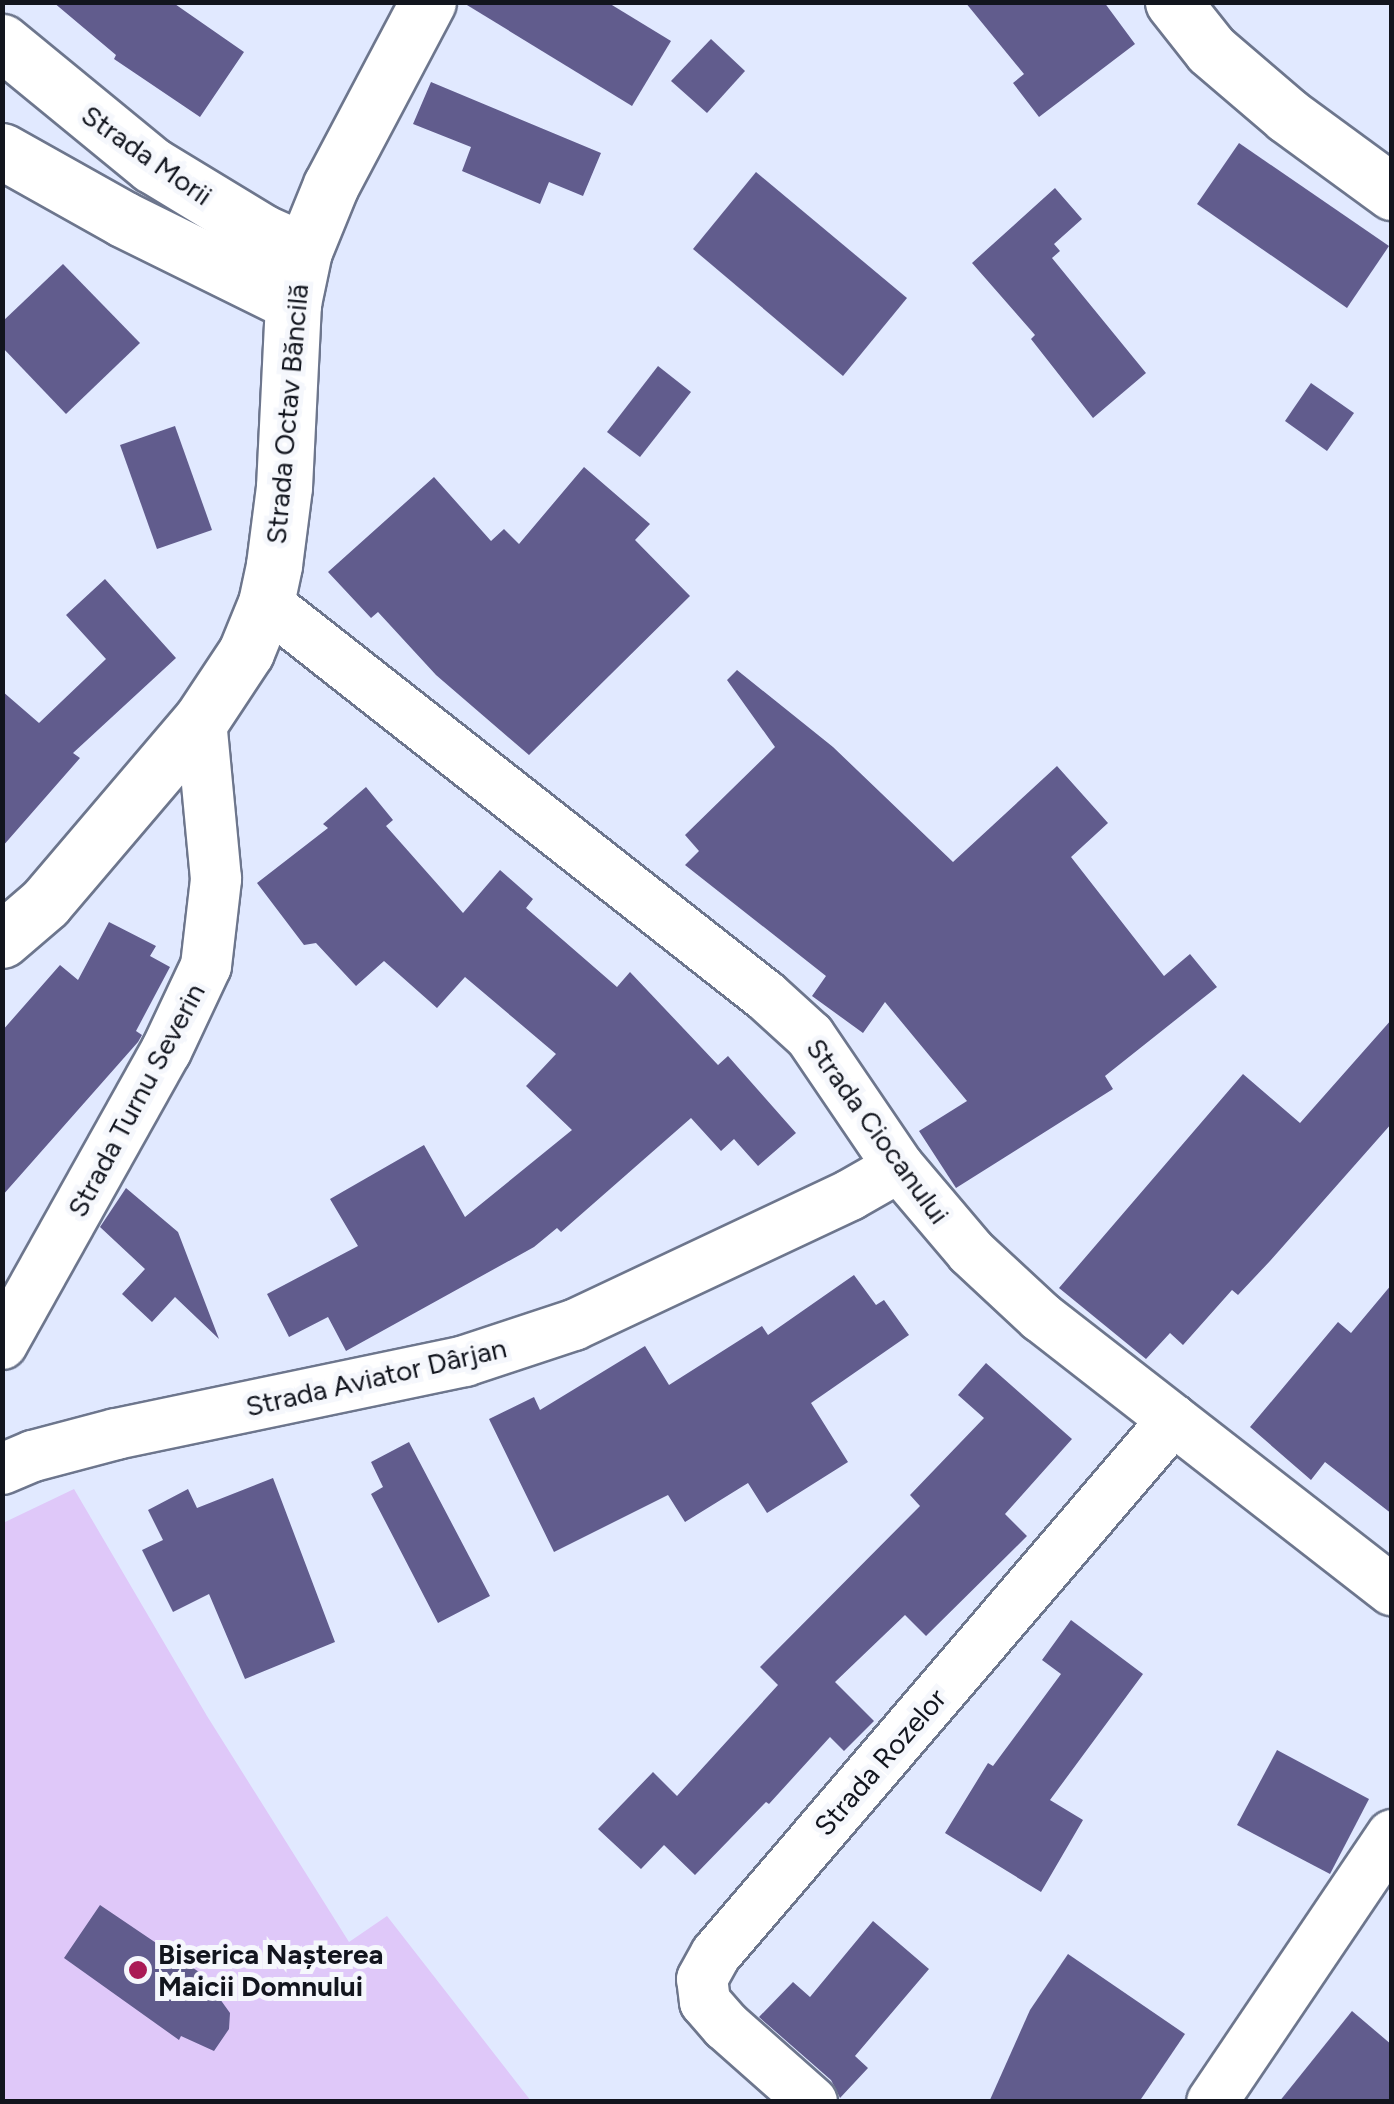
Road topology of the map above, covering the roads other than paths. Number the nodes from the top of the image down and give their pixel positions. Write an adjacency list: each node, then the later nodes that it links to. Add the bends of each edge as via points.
1 (428, 2): 6 (street, Strada Octav Băncilă, via 331,185)
2 (1172, 2): 5 (street, via 1211,50)
3 (2, 42): 6 (street, Strada Morii, via 152,166)
4 (2, 151): 7 (street)
5 (1392, 192)
6 (304, 251): 7 (street, Strada Octav Băncilă)
7 (292, 303): 8 (street, Strada Octav Băncilă, via 284,487)
8 (266, 603): 9 (street, Strada Octav Băncilă, via 246,652); 11 (street, Strada Ciocanului, via 780,1009 845,1082)
9 (200, 720): 10 (street, Strada Octav Băncilă, via 45,903); 12 (street, Strada Turnu Severin, via 216,878 206,966 166,1051)
10 (2, 940)
11 (898, 1167): 13 (street, Strada Ciocanului, via 971,1252 1041,1317); 14 (street, Strada Aviator Dârjan, via 574,1325 465,1361 116,1434)
12 (2, 1344)
13 (1173, 1420): 15 (street, Strada Ciocanului); 17 (street, Strada Rozelor, via 729,1939 702,1979 705,2002 726,2026)
14 (2, 1469)
15 (1392, 1590)
16 (1392, 1835): 18 (street)
17 (812, 2102)
18 (1212, 2102)

